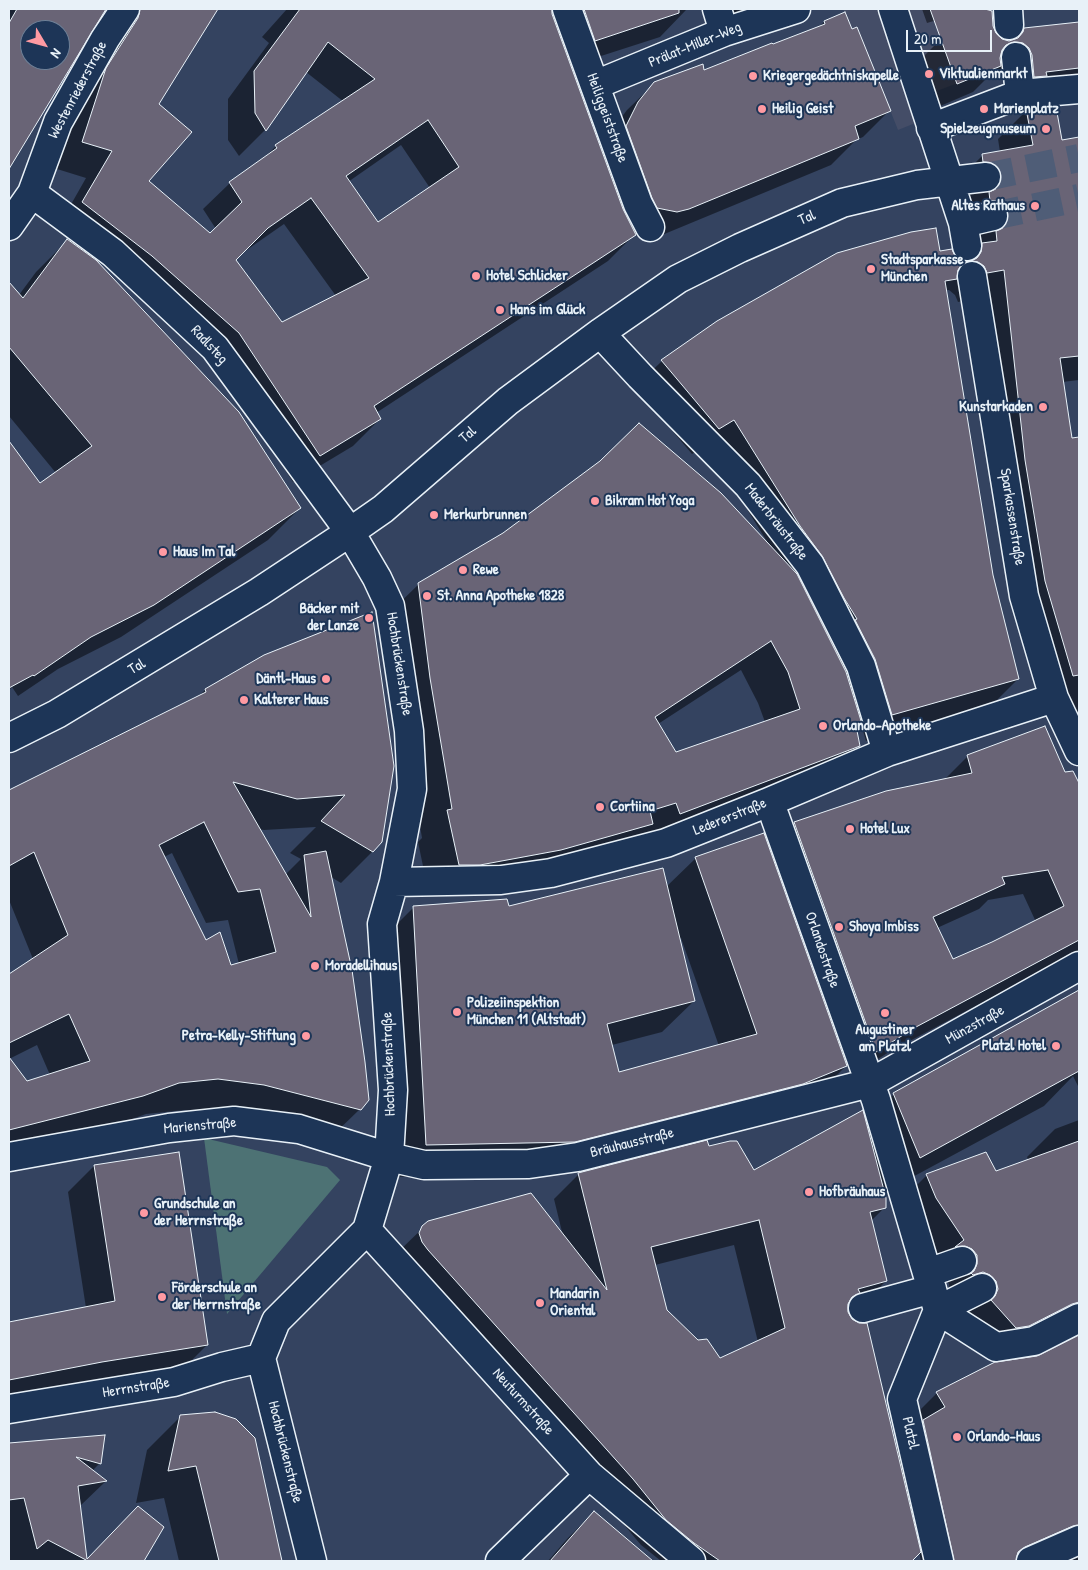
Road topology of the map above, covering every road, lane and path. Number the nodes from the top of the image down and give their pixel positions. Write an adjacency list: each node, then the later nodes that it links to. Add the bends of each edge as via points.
1 (125, 9): 13 (street, Westenriederstraße, via 104,39 58,122)
2 (567, 9): 7 (street, Heiliggeiststraße)
3 (796, 9): 5 (street, Prälat-Miller-Weg)
4 (893, 9): 10 (street)
5 (721, 20): 7 (street, Prälat-Miller-Weg)
6 (1016, 58): 9 (street)
7 (595, 85): 16 (street, Heiliggeiststraße, via 638,204)
8 (1079, 89): 9 (street)
9 (1020, 94): 10 (street)
10 (931, 128): 12 (street)
11 (986, 178): 12 (street)
12 (948, 182): 14 (street, via 965,235); 18 (street, Tal, via 917,185 842,203 799,221 678,279)
13 (32, 192): 15 (street, Westenriederstraße); 19 (street, Radlsteg, via 113,253 216,348)
14 (993, 216)
15 (9, 226)
16 (650, 227)
17 (972, 276): 20 (street, Sparkassenstraße, via 1024,596)
18 (600, 333): 19 (street, Tal, via 508,401 383,509); 23 (street, Maderbräustraße, via 748,485 810,565 861,666)
19 (350, 532): 21 (street, Tal, via 259,592 57,714); 25 (street, Hochbrückenstraße, via 390,606 409,731 412,789)
20 (1054, 698): 22 (street, Sparkassenstraße); 23 (street, Ledererstraße)
21 (9, 738)
22 (1079, 751)
23 (887, 752): 25 (street, Ledererstraße, via 666,842 551,873 501,880)
24 (775, 817): 27 (street, Orlandostraße)
25 (394, 882): 29 (street, Hochbrückenstraße, via 382,924 393,1090)
26 (1079, 966): 27 (street, Münzstraße)
27 (870, 1084): 29 (street, Bräuhausstraße, via 578,1157 529,1164 424,1165); 33 (street)
28 (9, 1157): 29 (street, Marienstraße, via 160,1129 234,1121 299,1129)
29 (389, 1158): 30 (street, Hochbrückenstraße)
30 (367, 1230): 36 (street, Hochbrückenstraße, via 276,1321); 38 (street, Neuturmstraße)
31 (962, 1261): 33 (street)
32 (982, 1288): 33 (street)
33 (933, 1291): 34 (street); 35 (street, via 996,1347 1038,1349); 43 (street, Platzl, via 902,1400)
34 (863, 1308)
35 (1079, 1318)
36 (261, 1358): 37 (street, Herrnstraße, via 174,1382); 40 (street, Hochbrückenstraße)
37 (9, 1409)
38 (589, 1475): 41 (street); 42 (street, Neuturmstraße)
39 (1079, 1540): 44 (street)
40 (312, 1561)
41 (500, 1561)
42 (691, 1561)
43 (939, 1561)
44 (1030, 1561)

